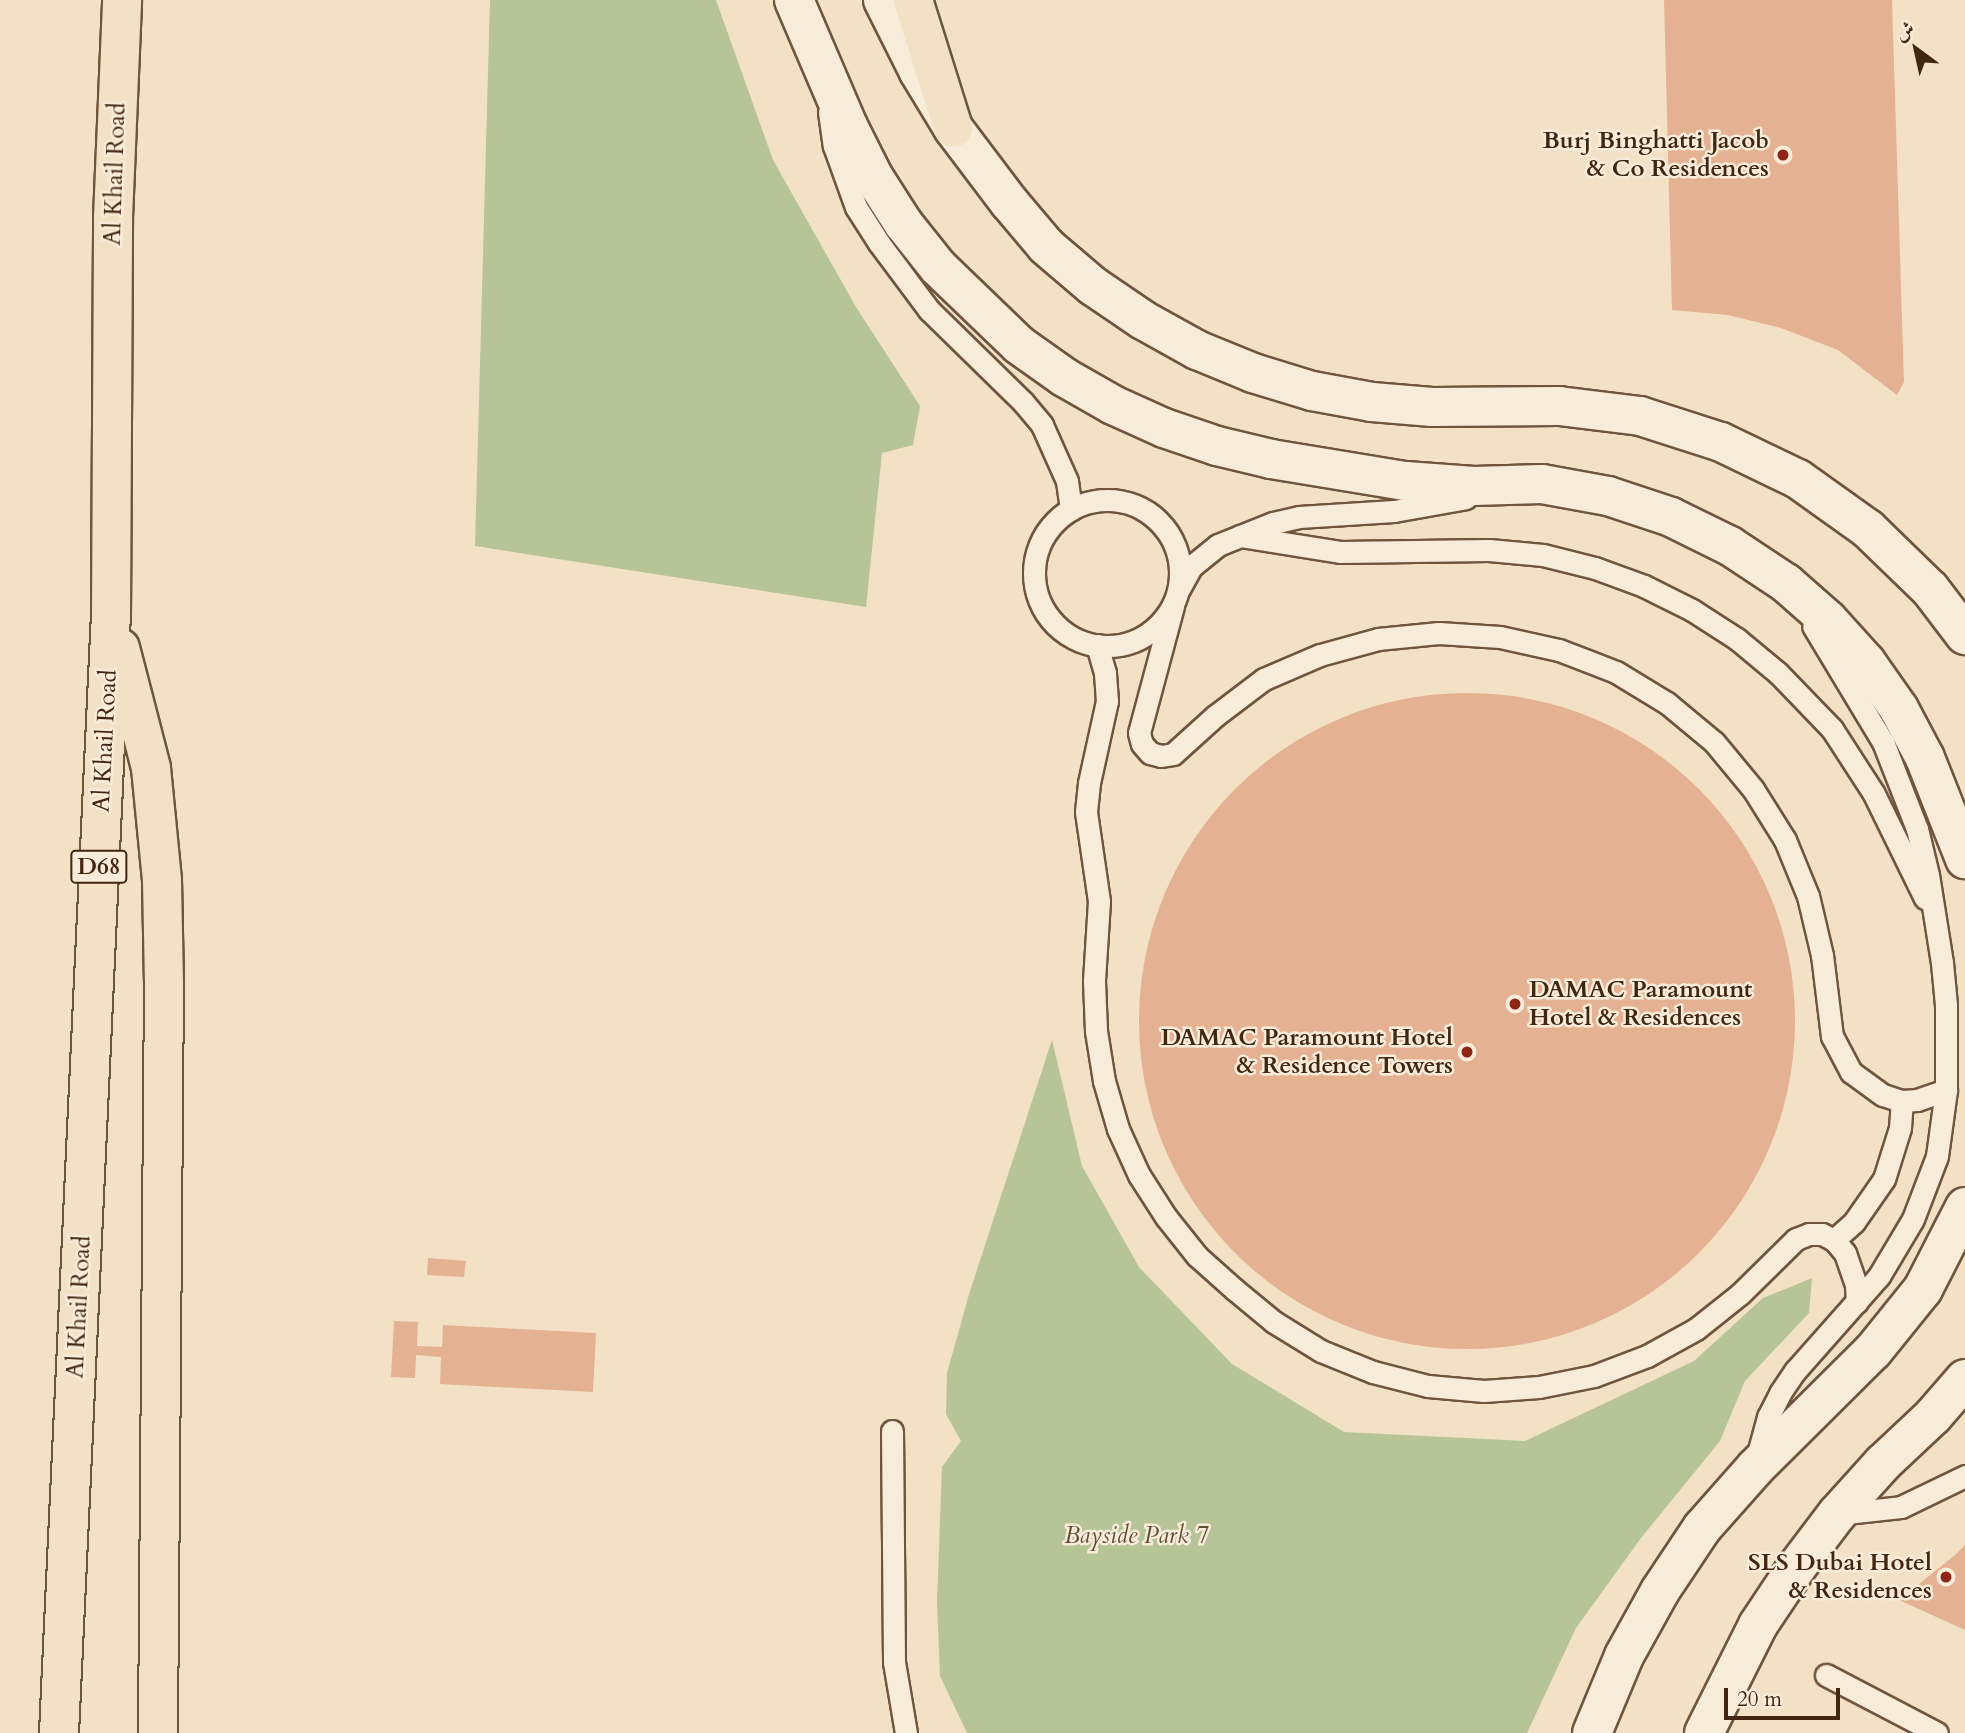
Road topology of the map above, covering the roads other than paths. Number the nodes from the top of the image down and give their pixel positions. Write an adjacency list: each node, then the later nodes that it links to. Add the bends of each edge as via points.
1 (122, 0): 12 (highway, Al Khail Road / D68, via 113,218)
2 (794, 0): 5 (street)
3 (883, 0): 6 (street)
4 (913, 0): 6 (highway)
5 (826, 75): 7 (street, via 873,176 938,267 1019,345 1113,405 1185,435 1271,459 1406,481); 8 (lane, via 834,146 856,206 929,310 1042,425 1067,481)
6 (953, 128): 13 (street, via 1046,246 1093,286 1196,349 1312,391 1371,402 1433,407 1559,406 1640,416 1721,442 1798,479 1868,529 1930,589)
7 (1542, 484): 9 (lane, via 1394,511 1299,517); 10 (street, via 1608,496 1671,517 1730,546)
8 (1070, 510): 11 (lane, via 1115,501 1157,520 1179,560); 14 (lane, via 1047,533 1037,555 1034,579 1044,611 1054,623 1066,634)
9 (1240, 536): 11 (lane, via 1218,545 1192,566); 16 (lane, via 1340,552 1489,550 1543,555 1607,572 1692,610 1737,639 1832,729 1867,783)
10 (1786, 583): 15 (street, via 1859,654 1899,709 1925,758); 16 (lane, via 1883,742 1917,829)
11 (1175, 599): 14 (lane, via 1141,638); 18 (lane, via 1139,733 1150,753 1161,756 1173,754 1264,680 1320,655 1378,639 1451,634 1500,637 1559,650 1616,672 1667,703 1714,742 1785,840 1808,896 1822,955 1832,1036 1840,1055 1866,1085)
12 (111, 615): 28 (highway, Al Khail Road / D68); 29 (highway, via 151,768 162,892)
13 (1965, 635)
14 (1097, 645): 20 (lane, via 1107,701 1086,812 1099,901 1094,981 1104,1081 1133,1163 1166,1217 1197,1256 1274,1322 1321,1351 1428,1386 1483,1391 1539,1387 1594,1376 1647,1356 1740,1294 1796,1239 1822,1234)
15 (1965, 859)
16 (1936, 921): 17 (lane, via 1946,1005)
17 (1946, 1090): 18 (lane); 21 (lane, via 1944,1123 1927,1188 1898,1248)
18 (1902, 1101): 20 (lane, via 1900,1128 1884,1179 1863,1212)
19 (1965, 1207): 24 (street, via 1923,1289 1872,1351)
20 (1834, 1240): 21 (lane, via 1852,1269)
21 (1857, 1302): 24 (lane, via 1780,1393)
22 (1965, 1379): 26 (street)
23 (892, 1431): 30 (lane, via 894,1662)
24 (1755, 1468): 31 (street, via 1702,1528 1660,1591 1624,1656)
25 (1965, 1476): 26 (lane, via 1901,1507)
26 (1838, 1514): 32 (street, via 1758,1625)
27 (1826, 1675): 33 (lane)
28 (59, 1733)
29 (158, 1733)
30 (906, 1733)
31 (1592, 1733)
32 (1704, 1733)
33 (1937, 1733)

